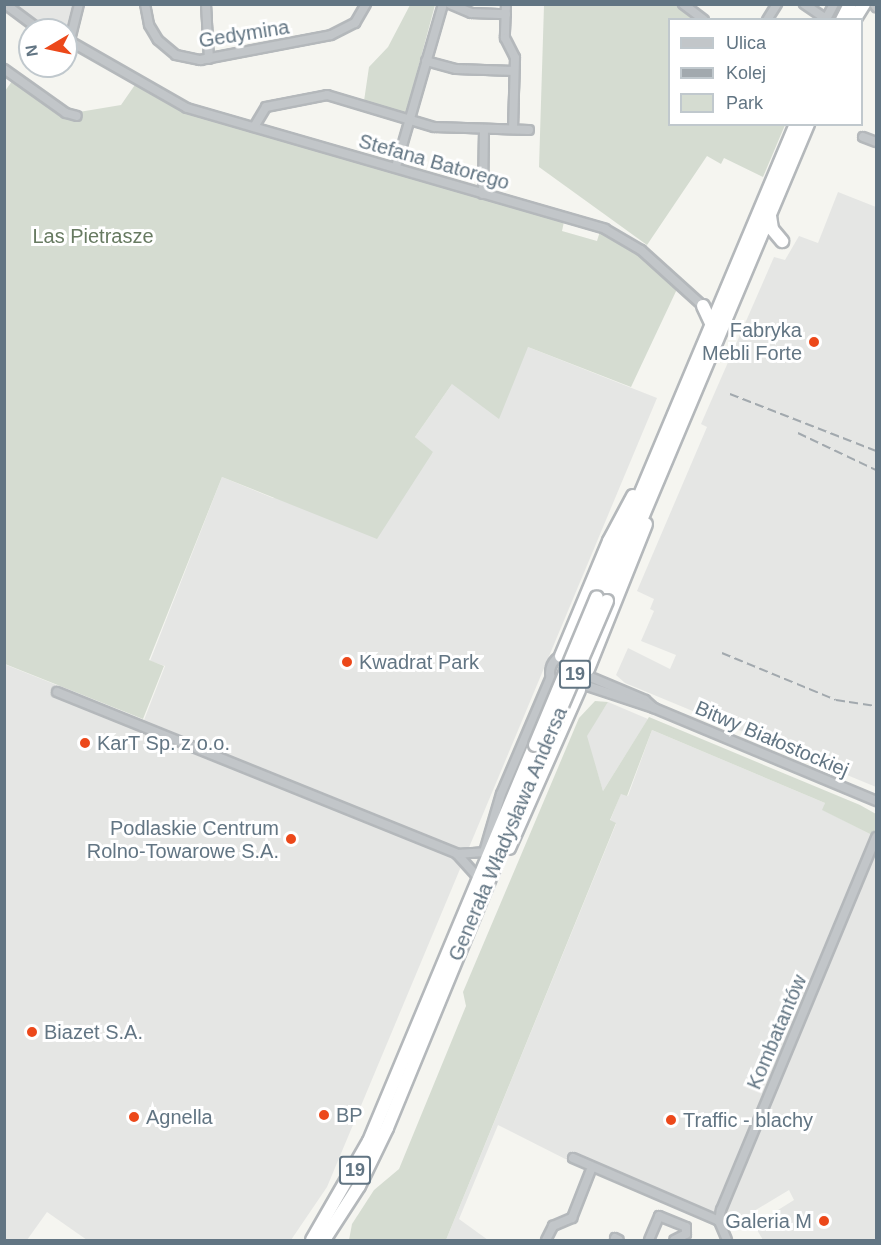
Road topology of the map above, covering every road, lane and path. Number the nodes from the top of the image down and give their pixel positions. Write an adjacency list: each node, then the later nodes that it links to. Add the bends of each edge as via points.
1 (5, 4): 14 (street)
2 (145, 4): 22 (street, Gedymina, via 153,34 166,48 184,58)
3 (206, 4): 22 (street)
4 (366, 4): 22 (street, Gedymina, via 355,22 331,35)
5 (444, 4): 23 (street)
6 (450, 4): 13 (street, via 471,13)
7 (683, 4): 15 (street)
8 (777, 4): 16 (street)
9 (804, 4): 17 (street)
10 (834, 4): 18 (street)
11 (850, 4): 19 (highway)
12 (862, 4): 20 (highway)
13 (506, 9): 25 (street, via 505,38 514,54)
14 (24, 18)
15 (701, 18)
16 (768, 18)
17 (825, 18)
18 (827, 18)
19 (842, 18)
20 (854, 18)
21 (78, 45): 30 (street, Stefana Batorego, via 140,79 173,103)
22 (209, 60)
23 (426, 61): 25 (street, via 456,69); 27 (street)
24 (4, 69): 26 (street, via 66,113)
25 (514, 70): 32 (street)
26 (77, 116)
27 (410, 119): 30 (street, via 327,95 266,107); 31 (street, via 444,128); 36 (street)
28 (795, 126): 40 (highway, Generała Władysława Andersa / 19)
29 (807, 126): 38 (highway, Generała Władysława Andersa / 19)
30 (254, 127): 36 (street, Stefana Batorego)
31 (484, 129): 32 (street); 37 (street)
32 (513, 129): 33 (street)
33 (529, 130)
34 (863, 137): 35 (street)
35 (876, 142)
36 (396, 167): 37 (street, Stefana Batorego)
37 (483, 194): 41 (street, Stefana Batorego, via 617,235 640,250)
38 (770, 214): 39 (highway, Generała Władysława Andersa / 19); 39 (highway, via 772,229 782,241)
39 (756, 247): 43 (highway, Generała Władysława Andersa / 19)
40 (722, 301): 41 (highway); 42 (highway, Generała Władysława Andersa / 19)
41 (703, 306): 42 (highway)
42 (712, 325): 43 (highway, Generała Władysława Andersa / 19)
43 (660, 460): 44 (highway, via 614,530); 45 (highway, via 638,549); 54 (highway, Generała Władysława Andersa / 19, bridge)
44 (561, 656): 45 (street, via 580,657); 46 (street, via 552,665)
45 (588, 673): 47 (street); 49 (street, Bitwy Białostockiej)
46 (551, 677): 47 (street, via 562,690); 52 (street, via 501,794)
47 (581, 687): 49 (street, Bitwy Białostockiej); 54 (highway, via 524,819)
48 (57, 692): 53 (street)
49 (654, 708): 50 (street, Bitwy Białostockiej)
50 (876, 801)
51 (876, 837): 57 (street, Kombatantów)
52 (484, 852): 53 (street); 54 (highway)
53 (457, 854): 54 (street)
54 (477, 884): 58 (highway, Generała Władysława Andersa / 19, via 369,1141); 59 (highway, Generała Władysława Andersa / 19, via 383,1137)
55 (573, 1158): 56 (street)
56 (592, 1167): 57 (street); 60 (street, via 572,1218 553,1226)
57 (719, 1221): 63 (street)
58 (312, 1240)
59 (324, 1240)
60 (546, 1240)
61 (650, 1240): 62 (street, via 659,1216 686,1227 686,1234)
62 (674, 1240)
63 (727, 1240)

